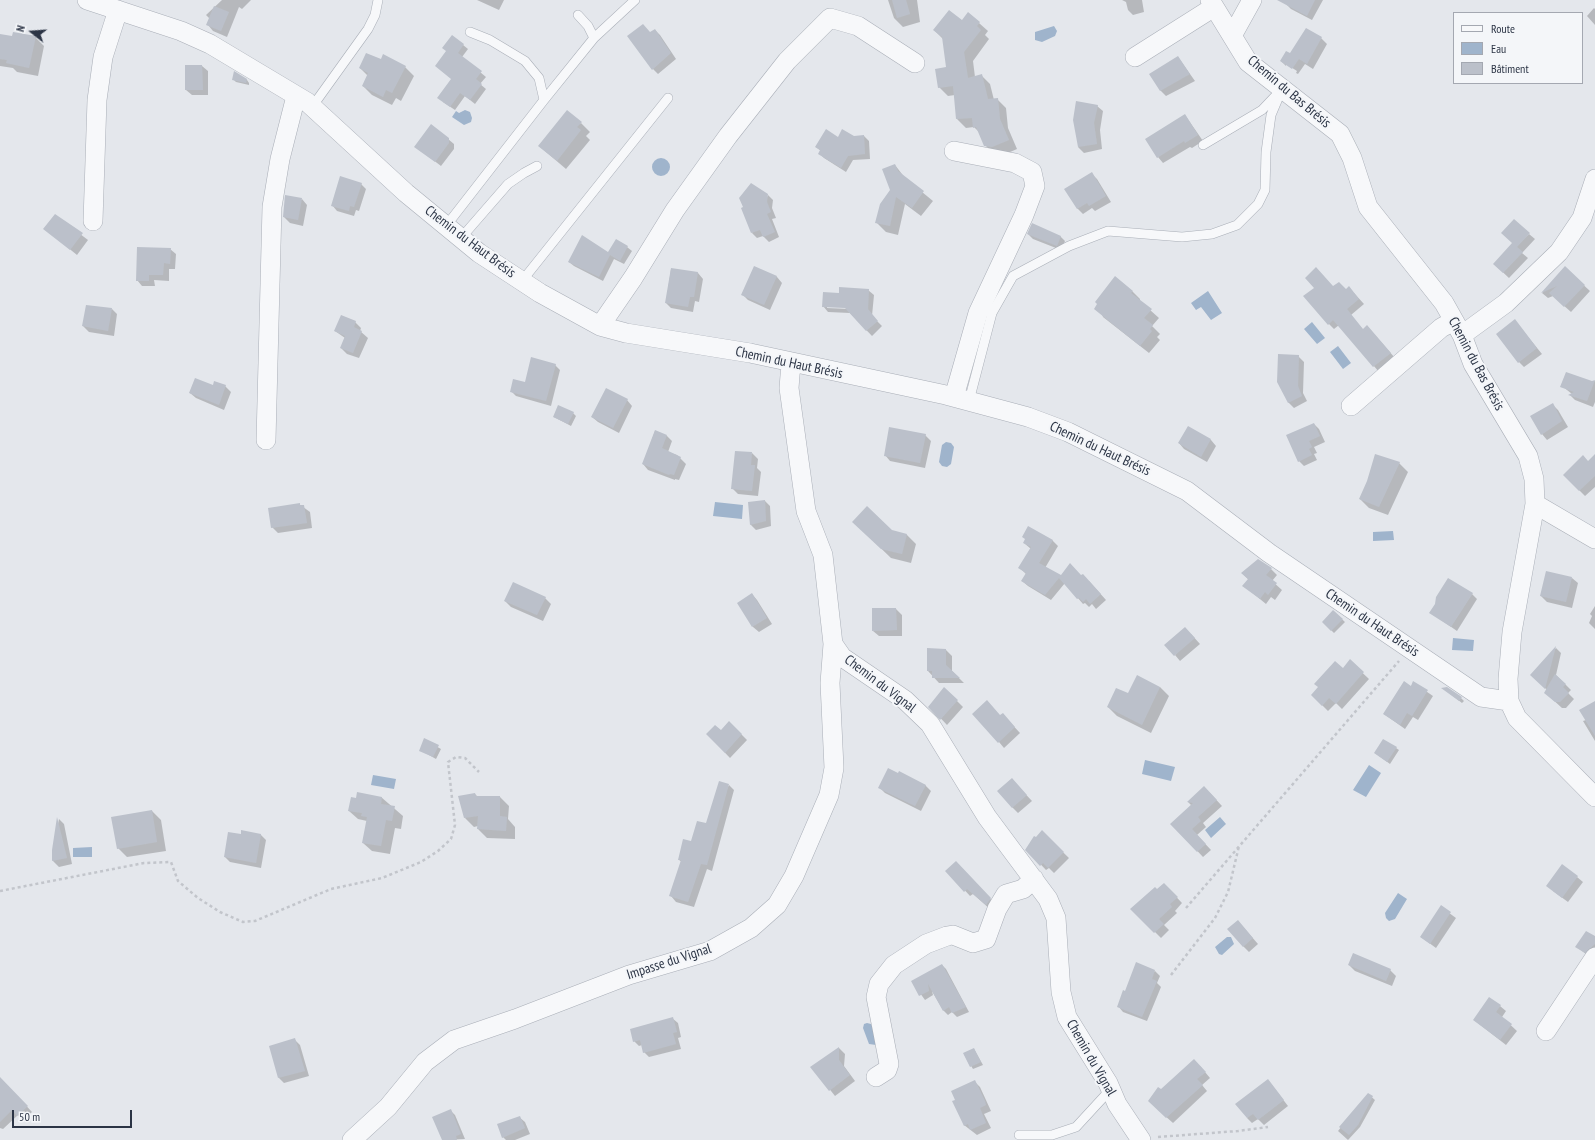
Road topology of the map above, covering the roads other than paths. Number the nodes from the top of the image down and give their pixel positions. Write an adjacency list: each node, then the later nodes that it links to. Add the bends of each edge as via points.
1 (87, 0): 6 (street, Chemin du Haut Brésis)
2 (378, 0): 17 (lane, via 375,15 368,29)
3 (635, 0): 10 (lane)
4 (1252, 0): 9 (street)
5 (1212, 3): 9 (street, Chemin du Bas Brésis); 11 (street)
6 (118, 10): 14 (street, Chemin du Haut Brésis, via 181,31 210,44); 22 (street, via 103,57 97,100)
7 (578, 15): 10 (lane)
8 (470, 32): 16 (lane, via 525,60 539,78)
9 (1232, 36): 13 (street, Chemin du Bas Brésis, via 1248,62)
10 (594, 38): 16 (lane)
11 (1136, 57)
12 (915, 63): 26 (street, via 858,26 830,18 786,61 728,136 675,210)
13 (1282, 89): 18 (lane, via 1262,110); 27 (street, Chemin du Bas Brésis, via 1340,134 1352,158 1368,207 1444,303); 29 (lane, via 1271,115 1266,152 1265,190 1258,204 1237,225 1212,234 1182,237 1108,231 1069,246 1013,276 992,313)
14 (296, 96): 17 (street, Chemin du Haut Brésis); 31 (street, via 280,159 272,207)
15 (668, 98): 25 (lane)
16 (544, 100): 23 (lane)
17 (312, 107): 23 (street, Chemin du Haut Brésis)
18 (1203, 145)
19 (954, 151): 29 (street, via 1014,163 1032,172 1035,186 978,313)
20 (537, 166): 24 (lane, via 508,184)
21 (1595, 179): 27 (street, via 1582,218 1559,252 1506,303)
22 (93, 221)
23 (446, 226): 24 (street, Chemin du Haut Brésis)
24 (461, 238): 25 (street, Chemin du Haut Brésis)
25 (522, 281): 26 (street, Chemin du Haut Brésis)
26 (600, 326): 28 (street, Chemin du Haut Brésis, via 626,333 750,353)
27 (1457, 328): 30 (street, via 1441,328); 32 (street, Chemin du Bas Brésis, via 1473,364 1528,456 1534,479)
28 (791, 363): 29 (street, Chemin du Haut Brésis); 34 (street, Chemin du Vignal, via 789,388 806,511 823,555)
29 (961, 399): 35 (street, Chemin du Haut Brésis, via 1028,417 1068,432 1187,490 1269,553 1481,697)
30 (1351, 406)
31 (266, 440)
32 (1535, 504): 33 (street); 35 (street, Chemin du Bas Brésis, via 1512,632)
33 (1595, 539)
34 (833, 644): 37 (street, Chemin du Vignal, via 842,657 905,700 930,724 987,817); 44 (street, Impasse du Vignal, via 830,682 834,768 829,795 794,876 777,905 751,928 710,951 629,975 454,1040 425,1062 388,1107)
35 (1509, 701): 36 (street, Chemin du Bas Brésis, via 1517,718)
36 (1595, 797)
37 (1034, 879): 40 (street, via 1023,889 1006,894 997,909 986,939 973,943 953,935 947,936 926,944 894,965 879,984 876,997 889,1064 887,1070); 41 (street, Chemin du Vignal, via 1048,899 1056,918 1061,992 1067,1017)
38 (1595, 957): 39 (street)
39 (1546, 1031)
40 (876, 1077)
41 (1111, 1089): 42 (lane, via 1076,1127 1052,1135); 43 (street, Chemin du Vignal, via 1117,1104)
42 (1019, 1135)
43 (1140, 1139)
44 (352, 1140)

